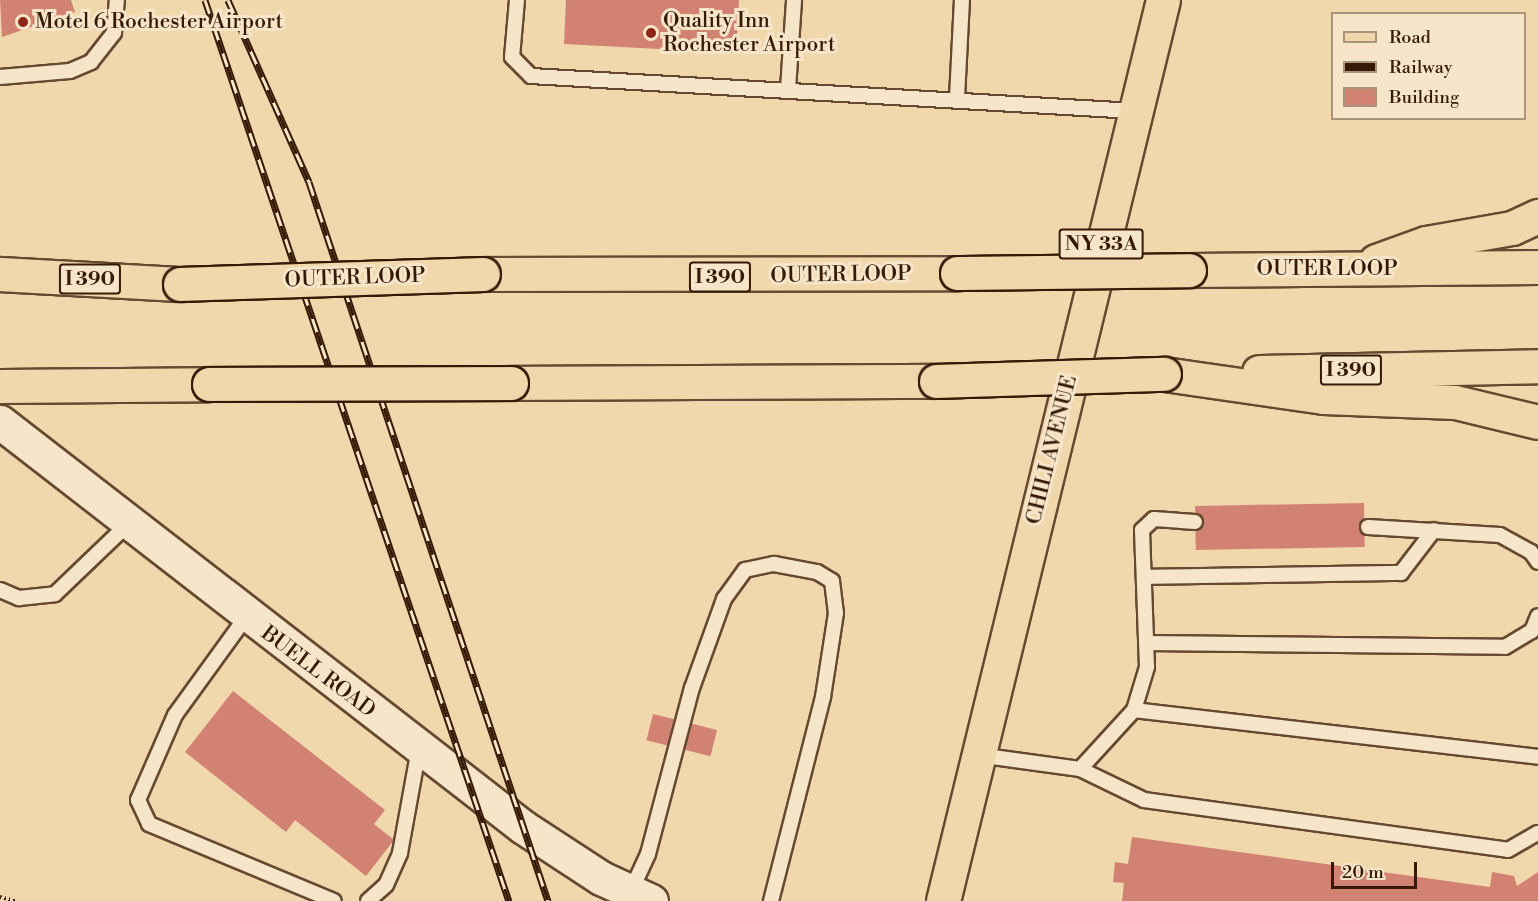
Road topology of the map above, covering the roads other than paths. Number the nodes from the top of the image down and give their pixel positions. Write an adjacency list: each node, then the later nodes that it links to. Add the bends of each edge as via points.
1 (117, 0): 6 (lane, via 114,33 92,62 70,71)
2 (517, 0): 7 (lane, via 512,57 531,75)
3 (794, 0): 7 (lane)
4 (962, 0): 8 (lane)
5 (1162, 0): 9 (main road, CHILI AVENUE / NY 33A)
6 (0, 77)
7 (788, 89): 8 (lane)
8 (957, 98): 9 (lane)
9 (1135, 111): 31 (main road, CHILI AVENUE / NY 33A)
10 (1538, 216): 12 (main road, via 1512,228 1426,243)
11 (1538, 267): 12 (main road, OUTER LOOP / I 390)
12 (1354, 269): 13 (main road, OUTER LOOP / I 390, bridge, via 483,274 180,284)
13 (0, 274)
14 (1538, 366): 15 (main road, I 390)
15 (1164, 374): 16 (main road, I 390, bridge, via 936,381); 18 (main road, via 1323,397 1455,402)
16 (0, 386)
17 (0, 422): 20 (street, BUELL ROAD)
18 (1538, 422)
19 (1195, 522): 24 (lane, via 1154,519 1142,530)
20 (128, 524): 25 (lane, via 55,594 19,598); 27 (street, BUELL ROAD)
21 (1368, 527): 22 (lane)
22 (1434, 530): 23 (lane, via 1500,535 1531,552); 24 (lane, via 1401,573)
23 (1538, 562)
24 (1145, 577): 28 (lane)
25 (0, 591)
26 (1538, 616): 28 (lane, via 1532,631 1505,646)
27 (246, 617): 30 (street, BUELL ROAD); 36 (lane, via 175,715 138,800 149,824)
28 (1146, 643): 29 (lane, via 1147,667)
29 (1134, 710): 32 (lane); 33 (lane)
30 (419, 748): 35 (street, BUELL ROAD, via 523,827); 37 (lane, via 400,853 386,885)
31 (978, 755): 33 (lane); 39 (main road, CHILI AVENUE / NY 33A)
32 (1538, 757)
33 (1080, 770): 34 (lane, via 1144,800 1508,850)
34 (1538, 833)
35 (640, 897): 38 (lane, via 692,688 724,599 745,570 774,564 811,570 832,581 836,613 824,697)
36 (334, 901)
37 (368, 901)
38 (771, 901)
39 (943, 901)

